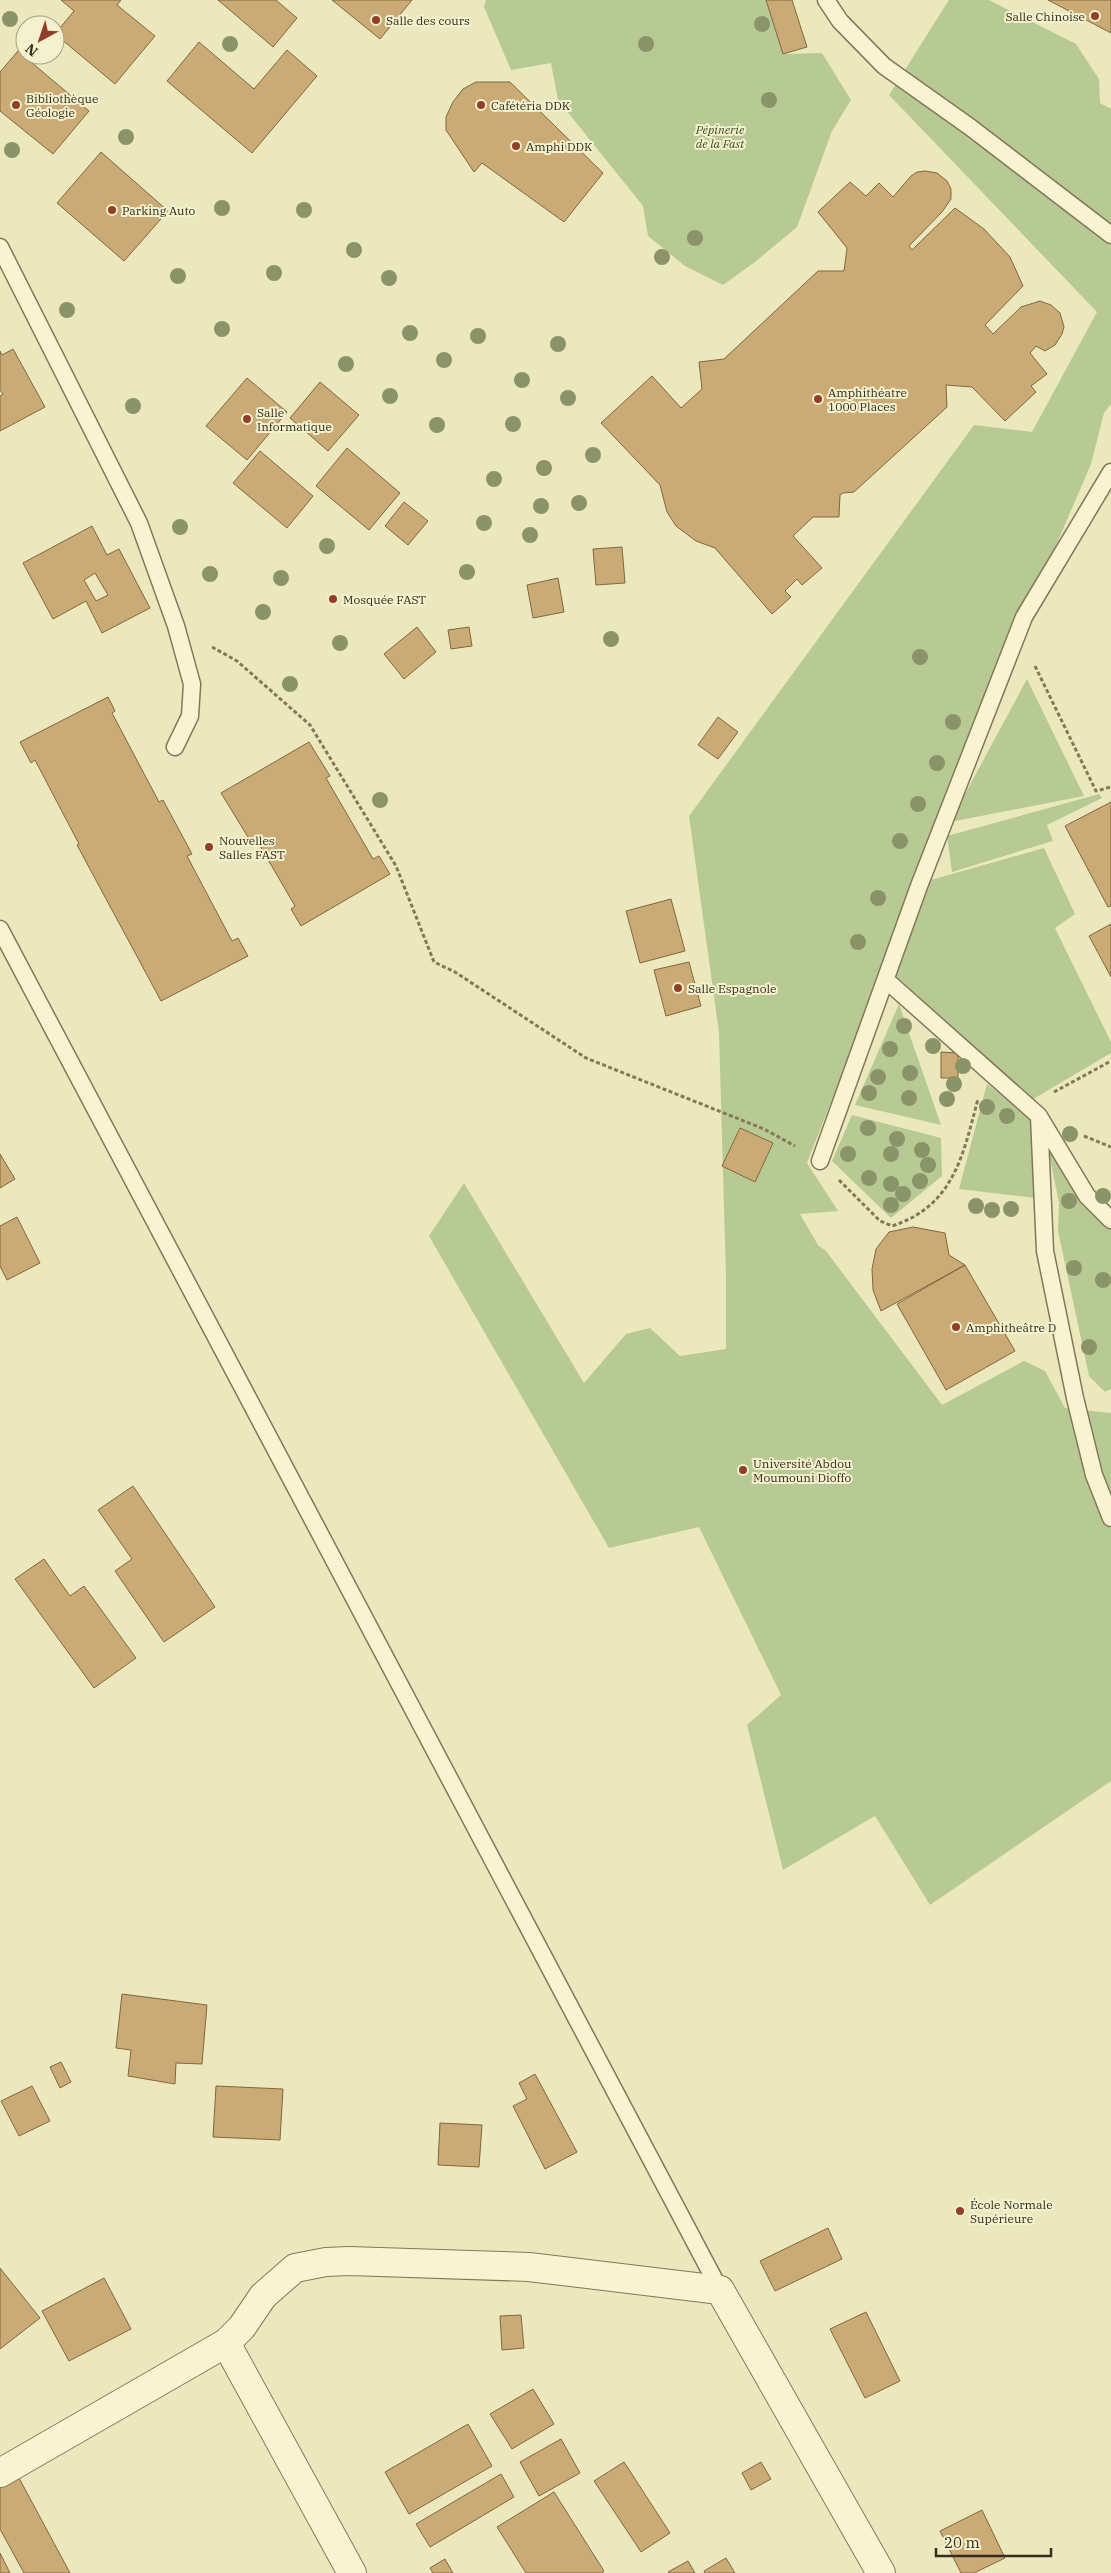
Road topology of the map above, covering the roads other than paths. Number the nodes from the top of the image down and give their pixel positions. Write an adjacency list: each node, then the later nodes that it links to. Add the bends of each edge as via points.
1 (826, 0): 2 (lane, via 840,21 884,66)
2 (1111, 235)
3 (0, 247): 5 (lane, via 139,523 176,626 192,684 190,716)
4 (1111, 472): 7 (lane, via 1024,617 919,886)
5 (175, 747)
6 (0, 929): 12 (lane)
7 (886, 980): 8 (lane); 9 (lane)
8 (1034, 1111): 10 (lane, via 1087,1196); 11 (lane, via 1045,1251 1094,1475)
9 (820, 1160)
10 (1111, 1220)
11 (1111, 1518)
12 (720, 2290): 13 (street, via 529,2267 326,2262 295,2268 263,2296 242,2327); 16 (street)
13 (226, 2343): 14 (street); 15 (street)
14 (0, 2473)
15 (352, 2573)
16 (881, 2573)

